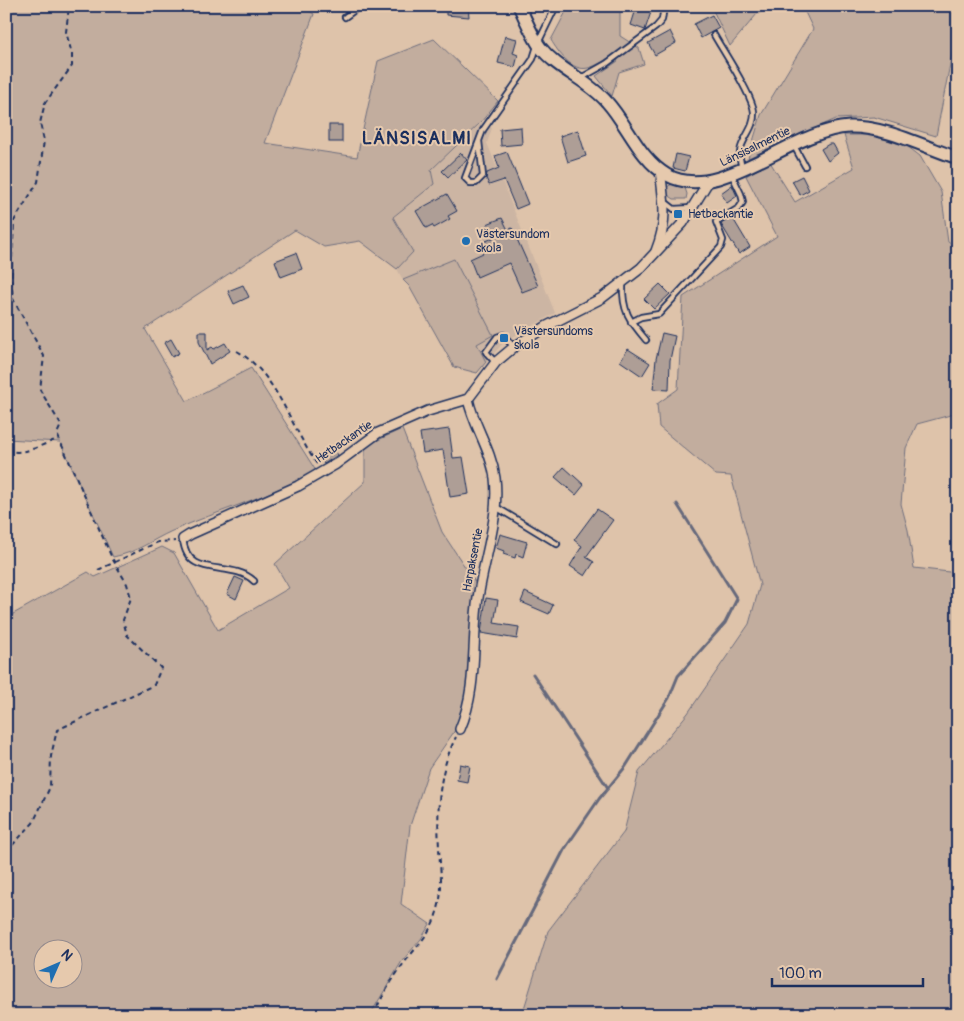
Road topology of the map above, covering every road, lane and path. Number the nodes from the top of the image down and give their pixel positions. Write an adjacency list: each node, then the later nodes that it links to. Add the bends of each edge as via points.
1 (69, 6): 30 (path, via 66,32 72,66 45,103 40,123 44,141 38,182 14,221 11,280 13,299 44,356 40,390 61,426 57,434)
2 (360, 6): 6 (lane)
3 (519, 6): 8 (street, Länsisalmentie)
4 (556, 6): 8 (lane)
5 (664, 6): 9 (lane, via 662,20 656,27 606,64)
6 (345, 17)
7 (714, 35): 14 (lane, via 753,106 753,120 738,157)
8 (538, 43): 9 (street, Länsisalmentie, via 549,57); 10 (lane, via 533,59 501,101)
9 (580, 78): 15 (street, Länsisalmentie, via 611,106)
10 (479, 141): 10 (lane, via 465,178 470,183 476,183 483,176)
11 (793, 143): 12 (street, Länsisalmentie, via 826,131 859,128 892,135); 13 (lane); 14 (street, Länsisalmentie)
12 (958, 158)
13 (805, 166)
14 (743, 168): 16 (street, Länsisalmentie)
15 (660, 170): 17 (street, Länsisalmentie, via 678,180); 18 (street)
16 (731, 174): 17 (street, Länsisalmentie); 24 (lane, via 743,202 716,222 723,240 721,247 659,314)
17 (708, 182): 19 (street)
18 (664, 201): 19 (lane, via 674,209); 20 (street, via 664,232)
19 (692, 208): 20 (street, via 683,223)
20 (655, 253): 23 (street)
21 (956, 279): 22 (path)
22 (958, 282)
23 (623, 284): 24 (lane, via 622,300); 26 (street)
24 (631, 322): 25 (lane)
25 (646, 340)
26 (514, 347): 28 (street); 28 (lane, via 503,335 497,337 486,352)
27 (237, 351): 32 (path, via 267,378)
28 (496, 362): 29 (street)
29 (468, 399): 32 (street, Hetbackantie, via 428,411 378,433); 33 (street, Harpaksentie, via 474,424 488,449 493,469)
30 (59, 439): 31 (path, via 20,452 12,453); 36 (path)
31 (6, 449)
32 (323, 472): 34 (street, Hetbackantie)
33 (494, 506): 35 (lane); 39 (street, Harpaksentie, via 478,603 472,687)
34 (184, 540): 36 (path, via 158,542); 38 (lane, via 184,551 189,559 198,564 241,571)
35 (557, 544)
36 (115, 563): 37 (path); 40 (path, via 131,598 123,620 128,636 161,668 154,685 57,730 51,756 50,787 33,823)
37 (98, 570)
38 (254, 581)
39 (460, 729): 41 (path, via 441,782 438,822 441,875 437,912 423,940 404,963)
40 (6, 852)
41 (373, 1015)

